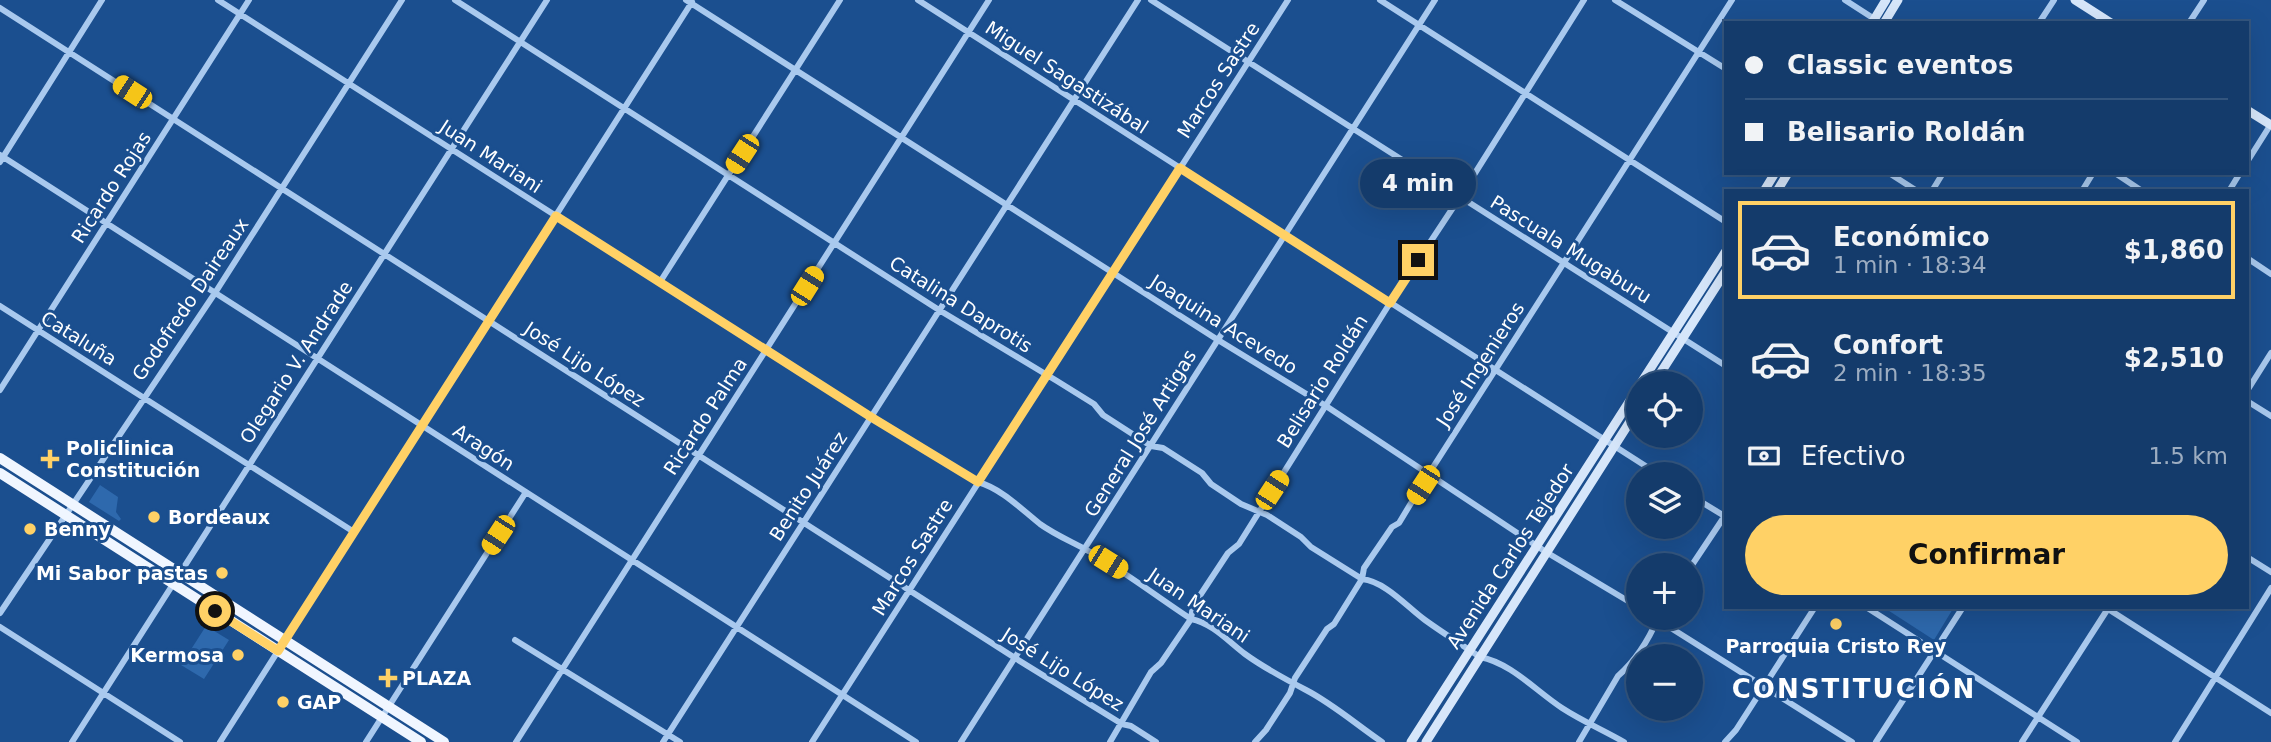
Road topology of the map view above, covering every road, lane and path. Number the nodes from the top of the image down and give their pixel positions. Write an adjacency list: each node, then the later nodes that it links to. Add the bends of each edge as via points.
1 (102, 0): 36 (street)
2 (218, 0): 26 (street, Juan Mariani)
3 (249, 0): 26 (street, Ricardo Rojas)
4 (402, 0): 41 (street, Godofredo Daireaux)
5 (455, 0): 35 (street, Catalina Daprotis)
6 (547, 0): 35 (street, Olegario V. Andrade)
7 (840, 0): 40 (street)
8 (918, 0): 34 (street, Miguel Sagastizábal)
9 (989, 0): 34 (street, Ricardo Palma)
10 (1138, 0): 43 (street, Benito Juárez)
11 (1151, 0): 38 (street, Pascuala Mugaburu)
12 (1288, 0): 38 (street, Marcos Sastre)
13 (1380, 0): 33 (street)
14 (1435, 0): 33 (street, General José Artigas)
15 (1584, 0): 42 (street, Belisario Roldán)
16 (1615, 0): 37 (street)
17 (1732, 0): 37 (street, José Ingenieros)
18 (1845, 0): 27 (street)
19 (1886, 0): 28 (main road)
20 (1898, 0): 29 (main road)
21 (2054, 0): 30 (street)
22 (2076, 0): 31 (main road)
23 (2204, 0): 32 (street)
24 (690, 1): 40 (street, Joaquina Acevedo); 44 (street)
25 (0, 8): 36 (street, José Lijo López)
26 (240, 14): 41 (street, Juan Mariani); 46 (street, Ricardo Rojas)
27 (1876, 21)
28 (1878, 21)
29 (1879, 21)
30 (2040, 21)
31 (2108, 21)
32 (2190, 21)
33 (1419, 25): 42 (street); 48 (street, General José Artigas)
34 (968, 33): 43 (street, Miguel Sagastizábal); 49 (street, Ricardo Palma)
35 (520, 41): 44 (street, Catalina Daprotis); 50 (street, Olegario V. Andrade)
36 (69, 52): 46 (street, José Lijo López); 51 (street)
37 (1698, 52): 39 (street); 53 (street, José Ingenieros)
38 (1248, 62): 48 (street, Pascuala Mugaburu); 54 (street, Marcos Sastre)
39 (1724, 68)
40 (795, 70): 49 (street, Joaquina Acevedo); 55 (street)
41 (349, 83): 50 (street, Juan Mariani); 58 (street, Godofredo Daireaux)
42 (1525, 91): 53 (street); 61 (street, Belisario Roldán)
43 (1074, 100): 54 (street, Miguel Sagastizábal); 62 (street, Benito Juárez)
44 (624, 108): 55 (street, Catalina Daprotis); 63 (street)
45 (2249, 111): 47 (main road)
46 (173, 119): 58 (street, José Lijo López); 65 (street, Ricardo Rojas)
47 (2271, 125): 52 (street)
48 (1353, 129): 61 (street, Pascuala Mugaburu); 66 (street, General José Artigas)
49 (901, 137): 62 (street, Joaquina Acevedo); 67 (street, Ricardo Palma)
50 (451, 149): 63 (street, Juan Mariani); 68 (street, Olegario V. Andrade)
51 (1, 158): 65 (street, Aragón)
52 (2249, 159)
53 (1629, 160): 64 (street); 71 (street, José Ingenieros)
54 (1180, 168): 66 (street, Miguel Sagastizábal); 72 (street, Marcos Sastre)
55 (728, 175): 67 (street, Catalina Daprotis); 75 (street)
56 (1892, 175): 59 (street)
57 (2118, 175): 60 (street)
58 (282, 188): 68 (street, José Lijo López); 76 (street, Godofredo Daireaux)
59 (1914, 189)
60 (2139, 189)
61 (1460, 197): 71 (street, Pascuala Mugaburu); 77 (street, Belisario Roldán)
62 (1007, 205): 72 (street, Joaquina Acevedo); 79 (street, Benito Juárez)
63 (556, 216): 75 (street, Juan Mariani); 80 (street)
64 (1724, 221)
65 (107, 223): 76 (street, Aragón); 81 (street, Ricardo Rojas)
66 (1285, 235): 77 (street, Miguel Sagastizábal); 84 (street, General José Artigas)
67 (834, 243): 79 (street, Catalina Daprotis); 85 (street, Ricardo Palma)
68 (384, 254): 80 (street, José Lijo López); 87 (street, Olegario V. Andrade)
69 (1724, 254): 82 (main road)
70 (2249, 259): 74 (street)
71 (1564, 263): 82 (street, Pascuala Mugaburu); 89 (street, José Ingenieros)
72 (1114, 273): 84 (street, Joaquina Acevedo); 92 (street, Marcos Sastre)
73 (1724, 274): 83 (main road)
74 (2271, 274)
75 (660, 282): 85 (street, Juan Mariani)
76 (215, 293): 87 (street, Aragón); 95 (street, Godofredo Daireaux)
77 (1390, 303): 89 (street, Miguel Sagastizábal); 97 (street, Belisario Roldán)
78 (0, 306): 81 (street, Cataluña)
79 (939, 310): 92 (street, Catalina Daprotis); 100 (street, Benito Juárez)
80 (489, 321): 101 (street); 106 (street, José Lijo López)
81 (38, 330): 94 (street, Ricardo Rojas); 95 (street, Cataluña)
82 (1674, 333): 83 (street, Pascuala Mugaburu); 90 (main road)
83 (1683, 338): 88 (street, Pascuala Mugaburu); 91 (main road)
84 (1218, 340): 97 (street, Joaquina Acevedo); 104 (street, General José Artigas)
85 (766, 350): 100 (street, Juan Mariani); 106 (street, Ricardo Palma)
86 (2271, 354): 93 (street)
87 (317, 358): 101 (street, Aragón); 109 (street, Olegario V. Andrade)
88 (1724, 365)
89 (1495, 370): 103 (street, Miguel Sagastizábal); 111 (street, José Ingenieros)
90 (1649, 371)
91 (1662, 371)
92 (1046, 375): 104 (street, Catalina Daprotis); 112 (street, Marcos Sastre)
93 (2249, 388)
94 (0, 390)
95 (144, 397): 109 (street, Cataluña); 115 (street, Godofredo Daireaux)
96 (2249, 402): 99 (street)
97 (1326, 406): 111 (street, Joaquina Acevedo); 116 (street, Belisario Roldán)
98 (1626, 407): 103 (main road, Avenida Carlos Tejedor)
99 (2271, 416)
100 (871, 417): 112 (street, Juan Mariani); 120 (street, Benito Juárez)
101 (422, 425): 113 (street, Aragón); 121 (street)
102 (1626, 427): 105 (main road, Avenida Carlos Tejedor)
103 (1605, 440): 105 (street, Miguel Sagastizábal); 122 (main road, Avenida Carlos Tejedor)
104 (1151, 446): 116 (street, Catalina Daprotis, via 1163,448 1241,504); 123 (street, General José Artigas)
105 (1614, 446): 108 (street, Miguel Sagastizábal); 124 (main road, Avenida Carlos Tejedor)
106 (699, 455): 120 (street, José Lijo López); 127 (street, Ricardo Palma)
107 (0, 458): 115 (main road)
108 (1639, 462)
109 (249, 465): 121 (street, Cataluña); 129 (street, Olegario V. Andrade)
110 (0, 473): 117 (main road)
111 (1427, 475): 122 (street, Joaquina Acevedo); 130 (street, José Ingenieros, via 1399,523 1364,568)
112 (978, 482): 123 (street, Juan Mariani); 133 (street, Marcos Sastre)
113 (526, 492): 127 (street, Aragón); 159 (street)
114 (1703, 503): 118 (street)
115 (72, 504): 117 (street, Godofredo Daireaux); 129 (main road)
116 (1259, 511): 130 (street, Catalina Daprotis); 141 (street, Belisario Roldán, via 1193,606)
117 (65, 514): 131 (main road); 140 (street, Godofredo Daireaux)
118 (1724, 515)
119 (1724, 517): 125 (street)
120 (803, 522): 133 (street, José Lijo López); 142 (street, Benito Juárez)
121 (354, 532): 146 (street)
122 (1537, 546): 124 (street, Joaquina Acevedo); 148 (main road, Avenida Carlos Tejedor)
123 (1085, 549): 141 (street, Juan Mariani); 152 (street, General José Artigas)
124 (1546, 552): 134 (street, Joaquina Acevedo); 151 (main road, Avenida Carlos Tejedor)
125 (1700, 553)
126 (2249, 558): 128 (street)
127 (632, 560): 142 (street, Aragón); 153 (street, Ricardo Palma)
128 (2271, 572)
129 (180, 573): 131 (street, Olegario V. Andrade); 146 (main road)
130 (1362, 579): 148 (street, Catalina Daprotis, via 1405,603); 155 (street, José Ingenieros)
131 (173, 584): 149 (main road); 157 (street, Olegario V. Andrade)
132 (2271, 588): 154 (street)
133 (910, 590): 152 (street, José Lijo López); 158 (street, Marcos Sastre)
134 (1626, 600)
135 (1814, 609): 156 (street)
136 (1869, 609): 150 (street)
137 (1962, 609): 150 (street)
138 (2106, 609): 162 (street)
139 (2109, 609): 154 (street)
140 (0, 613)
141 (1191, 619): 155 (street, Juan Mariani); 163 (street, Belisario Roldán, via 1151,672)
142 (737, 625): 158 (street, Aragón); 165 (street, Benito Juárez)
143 (0, 627): 157 (street)
144 (1653, 630): 164 (street)
145 (1676, 630): 156 (street)
146 (285, 640): 149 (street); 159 (main road)
147 (514, 640): 153 (street)
148 (1470, 650): 151 (street, Catalina Daprotis); 182 (main road, Avenida Carlos Tejedor)
149 (278, 651): 161 (main road); 168 (street)
150 (1935, 651): 162 (street); 188 (street)
151 (1480, 657): 164 (street, Catalina Daprotis, via 1530,682); 183 (main road, Avenida Carlos Tejedor)
152 (1015, 658): 163 (street, José Lijo López); 177 (street, General José Artigas)
153 (562, 670): 165 (street); 172 (street, Ricardo Palma)
154 (2214, 677): 160 (street); 191 (street)
155 (1293, 685): 180 (street, José Ingenieros); 181 (street, Juan Mariani)
156 (1763, 685): 186 (street); 187 (street)
157 (103, 693): 166 (street, Olegario V. Andrade); 167 (street)
158 (842, 695): 175 (street, Marcos Sastre); 176 (street, Aragón)
159 (388, 706): 161 (street); 171 (main road)
160 (2271, 713)
161 (382, 717): 169 (street); 170 (main road)
162 (2038, 718): 189 (street); 190 (street)
163 (1122, 724): 178 (street, Belisario Roldán); 179 (street, José Lijo López)
164 (1589, 725): 184 (street); 185 (street, Catalina Daprotis)
165 (668, 734): 173 (street, Benito Juárez); 174 (street)
166 (72, 742)
167 (180, 742)
168 (220, 742)
169 (366, 742)
170 (421, 742)
171 (444, 742)
172 (516, 742)
173 (663, 742)
174 (680, 742)
175 (812, 742)
176 (916, 742)
177 (961, 742)
178 (1110, 742)
179 (1156, 742)
180 (1255, 742)
181 (1382, 742)
182 (1411, 742)
183 (1426, 742)
184 (1579, 742)
185 (1624, 742)
186 (1725, 742)
187 (1852, 742)
188 (1876, 742)
189 (2022, 742)
190 (2077, 742)
191 (2175, 742)

